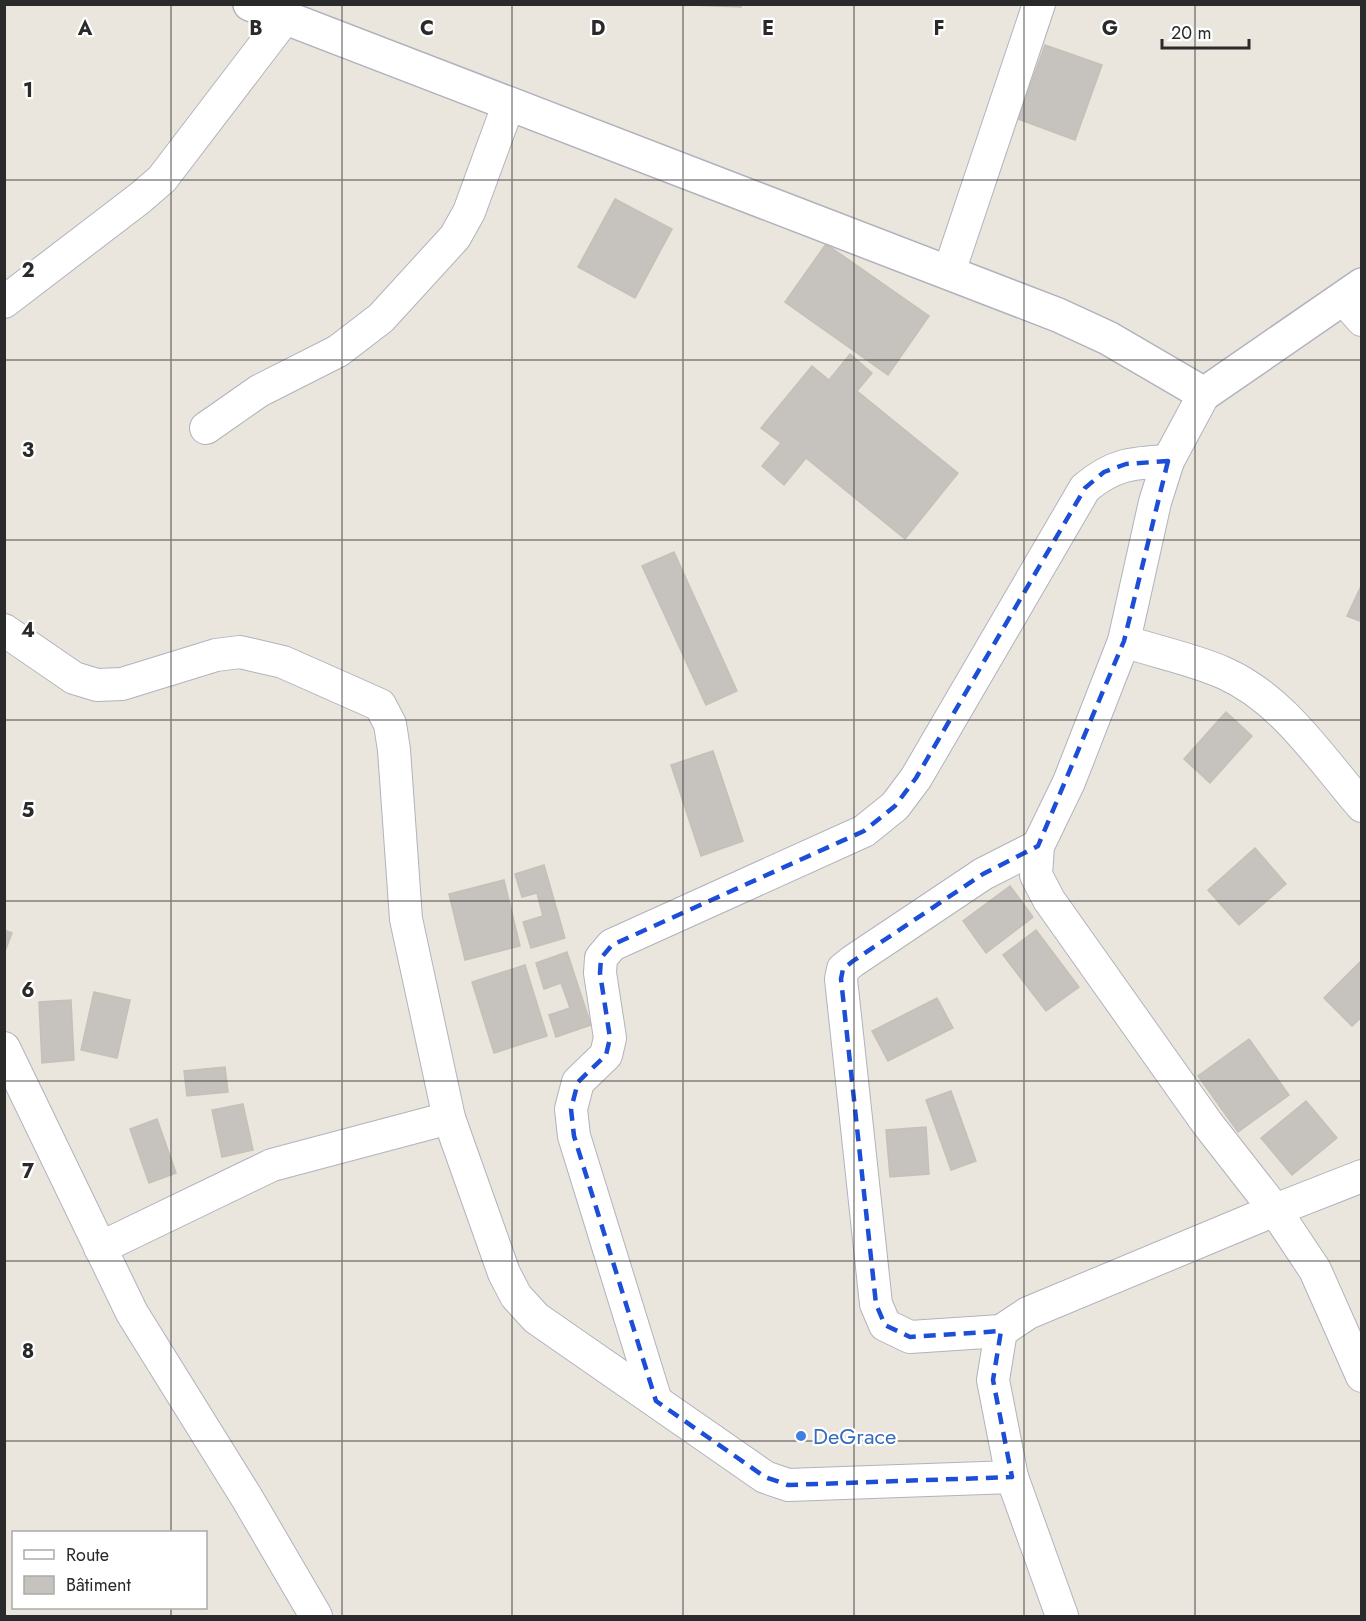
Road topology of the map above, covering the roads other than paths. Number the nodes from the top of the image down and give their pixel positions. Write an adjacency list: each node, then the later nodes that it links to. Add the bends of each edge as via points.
1 (250, 4): 3 (street)
2 (1039, 4): 5 (street)
3 (285, 18): 4 (street); 7 (street, via 162,179)
4 (509, 103): 5 (street); 9 (street, via 455,237 381,318 338,351 259,391)
5 (949, 272): 8 (street, via 1108,338)
6 (1355, 301): 8 (street)
7 (4, 302)
8 (1204, 394): 10 (street)
9 (206, 428)
10 (1168, 461): 12 (street); 22 (street, via 1126,464 1104,472 1085,488 916,778 895,806 864,831 612,945 601,958 610,1038 606,1055 578,1082 571,1109 574,1136)
11 (4, 630): 16 (street, via 74,678 97,686 122,684 216,655 240,652 283,662 380,705 390,724 394,750 406,920)
12 (1124, 641): 13 (street, via 1224,673 1257,692 1286,718); 14 (street, via 1069,782)
13 (1362, 806)
14 (1038, 846): 18 (street, via 1036,875 1049,900 1207,1123); 20 (street, via 983,874 862,954 843,969 841,979 876,1304 885,1325 910,1337)
15 (4, 1048): 19 (street)
16 (449, 1118): 19 (street, via 272,1164); 22 (street, via 504,1273 516,1296 536,1318)
17 (1362, 1176): 18 (street)
18 (1275, 1210): 20 (street, via 1028,1313); 21 (street, via 1315,1270)
19 (100, 1248): 24 (street, via 132,1313)
20 (1001, 1331): 23 (street, via 993,1380)
21 (1362, 1376)
22 (656, 1401): 23 (street, via 765,1477 788,1485)
23 (1012, 1477): 25 (street)
24 (316, 1617)
25 (1062, 1617)

